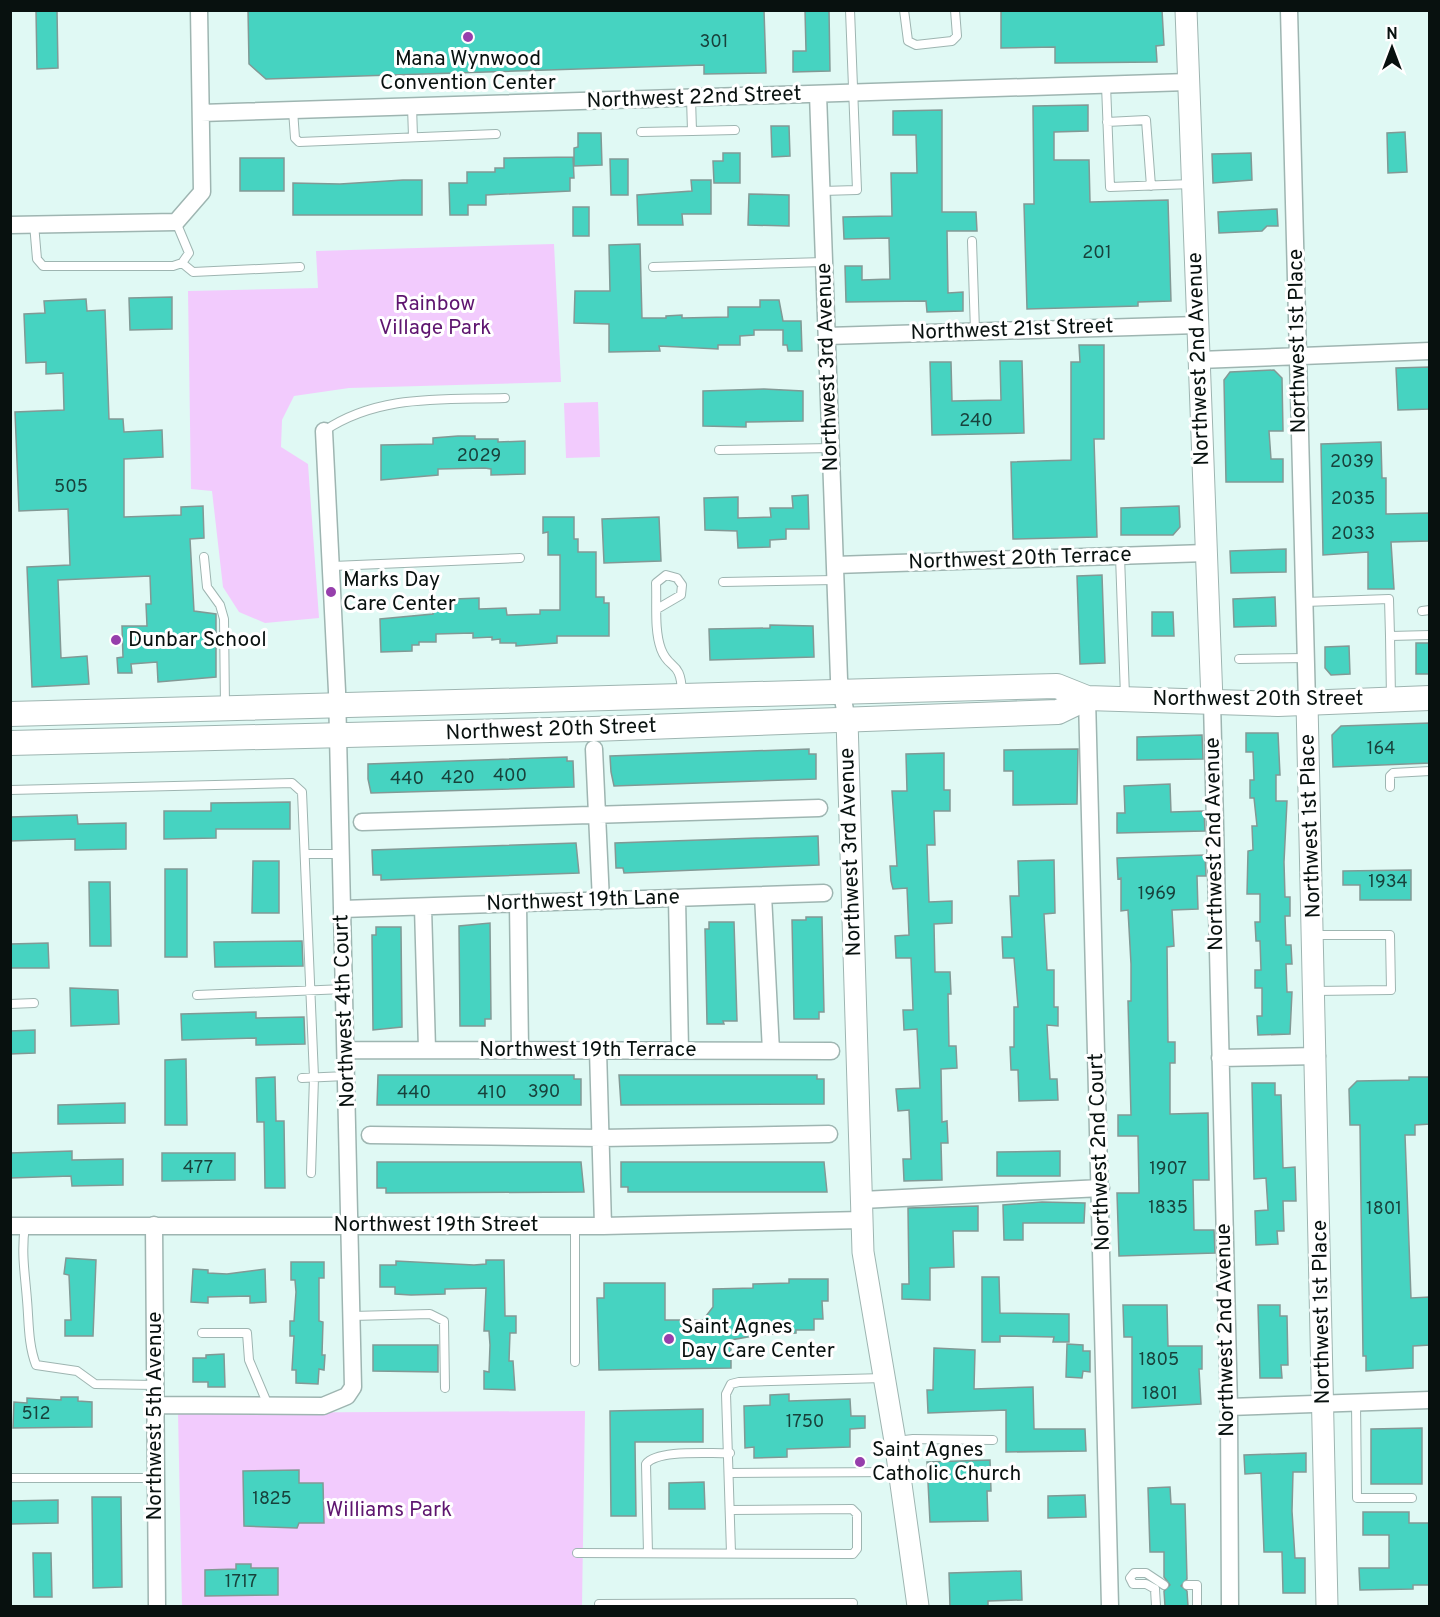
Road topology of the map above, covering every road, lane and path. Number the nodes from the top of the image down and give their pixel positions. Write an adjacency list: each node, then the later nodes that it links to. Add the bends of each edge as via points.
1 (198, 10): 14 (street)
2 (850, 10): 9 (lane)
3 (904, 10): 4 (lane, via 908,41 916,45 952,41 957,36)
4 (955, 10)
5 (1186, 10): 7 (street, Northwest 2nd Avenue)
6 (1289, 10): 36 (street, Northwest 1st Place)
7 (1188, 82): 8 (street, Northwest 22nd Street); 21 (street, Northwest 2nd Avenue)
8 (1106, 85): 9 (street, Northwest 22nd Street); 15 (lane)
9 (854, 93): 10 (street, Northwest 22nd Street); 23 (lane, via 857,190)
10 (818, 94): 11 (street, Northwest 22nd Street); 23 (street, Northwest 3rd Avenue)
11 (691, 98): 12 (street, Northwest 22nd Street); 17 (lane)
12 (412, 106): 13 (street, Northwest 22nd Street); 20 (lane)
13 (293, 110): 14 (street, Northwest 22nd Street); 20 (lane, via 295,138 299,142)
14 (201, 113): 24 (street, via 202,192)
15 (1107, 122): 22 (lane, via 1146,120); 22 (lane, via 1110,187)
16 (735, 130): 17 (lane)
17 (692, 131): 18 (lane)
18 (641, 132)
19 (496, 134): 20 (lane)
20 (414, 137)
21 (1192, 184): 22 (lane); 32 (street, Northwest 2nd Avenue)
22 (1151, 186)
23 (822, 191): 28 (street, Northwest 3rd Avenue)
24 (176, 222): 26 (street); 29 (lane, via 189,253)
25 (10, 225): 26 (street)
26 (34, 225): 29 (lane, via 37,260 43,266)
27 (972, 241): 33 (lane)
28 (824, 262): 31 (lane); 34 (street, Northwest 3rd Avenue)
29 (182, 264): 30 (lane, via 193,272)
30 (300, 267)
31 (653, 267)
32 (1198, 325): 33 (street, Northwest 21st Street); 37 (street, Northwest 2nd Avenue)
33 (975, 332): 34 (street, Northwest 21st Street)
34 (827, 336): 40 (street, Northwest 3rd Avenue)
35 (1430, 351): 36 (street)
36 (1299, 356): 37 (street); 49 (street, Northwest 1st Place)
37 (1199, 360): 42 (street, Northwest 2nd Avenue)
38 (506, 398): 39 (lane, via 396,402 346,416)
39 (324, 432): 46 (street, Northwest 4th Court)
40 (831, 448): 41 (lane); 47 (street, Northwest 3rd Avenue)
41 (719, 450)
42 (1206, 553): 43 (street, Northwest 20th Terrace); 61 (street, Northwest 2nd Avenue)
43 (1120, 556): 47 (street, Northwest 20th Terrace); 58 (lane)
44 (204, 557): 64 (lane, via 207,587 220,605 224,619)
45 (520, 558): 46 (lane)
46 (333, 566): 63 (street, Northwest 4th Court)
47 (835, 573): 48 (lane); 55 (street, Northwest 3rd Avenue)
48 (723, 582)
49 (1305, 602): 52 (lane, via 1389,599); 53 (street, Northwest 1st Place)
50 (657, 609): 56 (lane, via 662,653 679,669)
51 (1430, 635): 52 (lane)
52 (1390, 636): 60 (lane)
53 (1306, 658): 54 (lane); 62 (street, Northwest 1st Place)
54 (1239, 659)
55 (842, 691): 56 (main road, Northwest 20th Street); 57 (main road, Northwest 20th Street, via 1057,686); 66 (street, Northwest 3rd Avenue)
56 (683, 696): 63 (main road, Northwest 20th Street)
57 (1087, 698): 58 (main road, Northwest 20th Street); 66 (main road, Northwest 20th Street, via 1058,712); 108 (street, Northwest 2nd Court)
58 (1125, 698): 61 (main road, Northwest 20th Street)
59 (1430, 698): 60 (main road, Northwest 20th Street)
60 (1391, 699): 62 (main road, Northwest 20th Street)
61 (1212, 701): 62 (main road, Northwest 20th Street); 100 (street, Northwest 2nd Avenue)
62 (1307, 703): 85 (street, Northwest 1st Place)
63 (338, 707): 64 (main road, Northwest 20th Street); 67 (street, Northwest 4th Court)
64 (226, 710): 65 (main road, Northwest 20th Street)
65 (10, 714)
66 (847, 720): 67 (main road, Northwest 20th Street); 109 (street, Northwest 3rd Avenue)
67 (338, 736): 68 (main road, Northwest 20th Street); 77 (street, Northwest 4th Court)
68 (10, 743)
69 (594, 749): 74 (street)
70 (1430, 771): 71 (lane, via 1393,773)
71 (1390, 787)
72 (10, 790): 76 (lane, via 292,783 302,792)
73 (819, 808): 74 (street)
74 (597, 814): 75 (street); 81 (street)
75 (362, 822)
76 (305, 854): 77 (lane); 87 (lane)
77 (340, 854): 84 (street, Northwest 4th Court)
78 (824, 893): 79 (street, Northwest 19th Lane)
79 (763, 895): 80 (street, Northwest 19th Lane); 97 (street)
80 (677, 898): 81 (street, Northwest 19th Lane); 96 (street)
81 (601, 901): 82 (street, Northwest 19th Lane)
82 (518, 903): 83 (street, Northwest 19th Lane); 93 (street)
83 (423, 906): 84 (street, Northwest 19th Lane); 92 (street)
84 (342, 909): 86 (street, Northwest 4th Court)
85 (1314, 935): 88 (street, Northwest 1st Place); 88 (lane, via 1390,935 1391,990)
86 (345, 989): 87 (lane); 94 (street, Northwest 4th Court)
87 (311, 991): 89 (lane); 102 (lane)
88 (1315, 991): 99 (street, Northwest 1st Place)
89 (197, 995)
90 (34, 1003): 91 (lane)
91 (10, 1004)
92 (427, 1049): 93 (street, Northwest 19th Terrace); 94 (street, Northwest 19th Terrace)
93 (520, 1049): 95 (street, Northwest 19th Terrace)
94 (346, 1050): 101 (street, Northwest 4th Court)
95 (598, 1050): 96 (street, Northwest 19th Terrace); 106 (street)
96 (680, 1050): 97 (street, Northwest 19th Terrace)
97 (771, 1051): 98 (street, Northwest 19th Terrace)
98 (831, 1051)
99 (1317, 1056): 100 (street); 123 (street, Northwest 1st Place)
100 (1220, 1058): 126 (street, Northwest 2nd Avenue)
101 (346, 1076): 102 (lane); 110 (street, Northwest 4th Court)
102 (314, 1077): 103 (lane); 107 (lane)
103 (302, 1078)
104 (829, 1134): 106 (street)
105 (370, 1135): 106 (street)
106 (601, 1138): 114 (street)
107 (311, 1173)
108 (1101, 1188): 109 (street, Northwest 19th Street); 139 (street, Northwest 2nd Court)
109 (862, 1210): 114 (street, Northwest 19th Street); 118 (street, Northwest 3rd Avenue, via 866,1275)
110 (350, 1224): 111 (street, Northwest 19th Street); 113 (street, Northwest 19th Street); 115 (street, Northwest 4th Court)
111 (154, 1225): 112 (street, Northwest 19th Street); 119 (street, Northwest 5th Avenue)
112 (18, 1226): 119 (lane, via 30,1352 36,1365 77,1371 95,1384)
113 (575, 1226): 114 (street, Northwest 19th Street); 117 (lane)
114 (603, 1226)
115 (352, 1316): 120 (lane, via 430,1314 444,1320); 124 (street, Northwest 4th Court, via 353,1387 347,1396 323,1406)
116 (202, 1333): 124 (lane, via 247,1333 249,1360)
117 (575, 1362)
118 (885, 1378): 128 (street, Northwest 3rd Avenue); 129 (lane, via 731,1384 726,1394)
119 (155, 1385): 125 (street, Northwest 5th Avenue)
120 (445, 1388)
121 (1430, 1400): 122 (street)
122 (1356, 1402): 123 (street); 134 (lane, via 1356,1498)
123 (1324, 1403): 126 (street); 152 (street, Northwest 1st Place)
124 (268, 1405): 125 (street, Northwest 4th Court)
125 (155, 1406): 133 (street, Northwest 5th Avenue)
126 (1228, 1407): 151 (street, Northwest 2nd Avenue)
127 (993, 1440): 128 (lane)
128 (895, 1441): 130 (street, Northwest 3rd Avenue)
129 (730, 1453): 131 (lane); 137 (lane, via 664,1455 649,1460)
130 (899, 1472): 131 (lane); 147 (street, Northwest 3rd Avenue)
131 (730, 1473): 135 (lane)
132 (10, 1478): 133 (lane)
133 (156, 1478): 146 (street, Northwest 5th Avenue)
134 (1412, 1498)
135 (731, 1510): 138 (lane); 138 (lane, via 852,1509 857,1514 857,1549 853,1554)
136 (577, 1552): 137 (lane)
137 (648, 1553): 138 (lane)
138 (731, 1553)
139 (1110, 1578): 140 (lane); 148 (street, Northwest 2nd Court)
140 (1130, 1578): 142 (lane, via 1133,1584); 142 (lane, via 1134,1573 1146,1573 1164,1585)
141 (1187, 1585): 150 (lane, via 1197,1585)
142 (1155, 1589): 149 (lane)
143 (854, 1602): 145 (lane)
144 (599, 1604): 145 (lane)
145 (616, 1605)
146 (157, 1606)
147 (918, 1606)
148 (1110, 1606)
149 (1156, 1606)
150 (1197, 1606)
151 (1230, 1606)
152 (1327, 1606)

